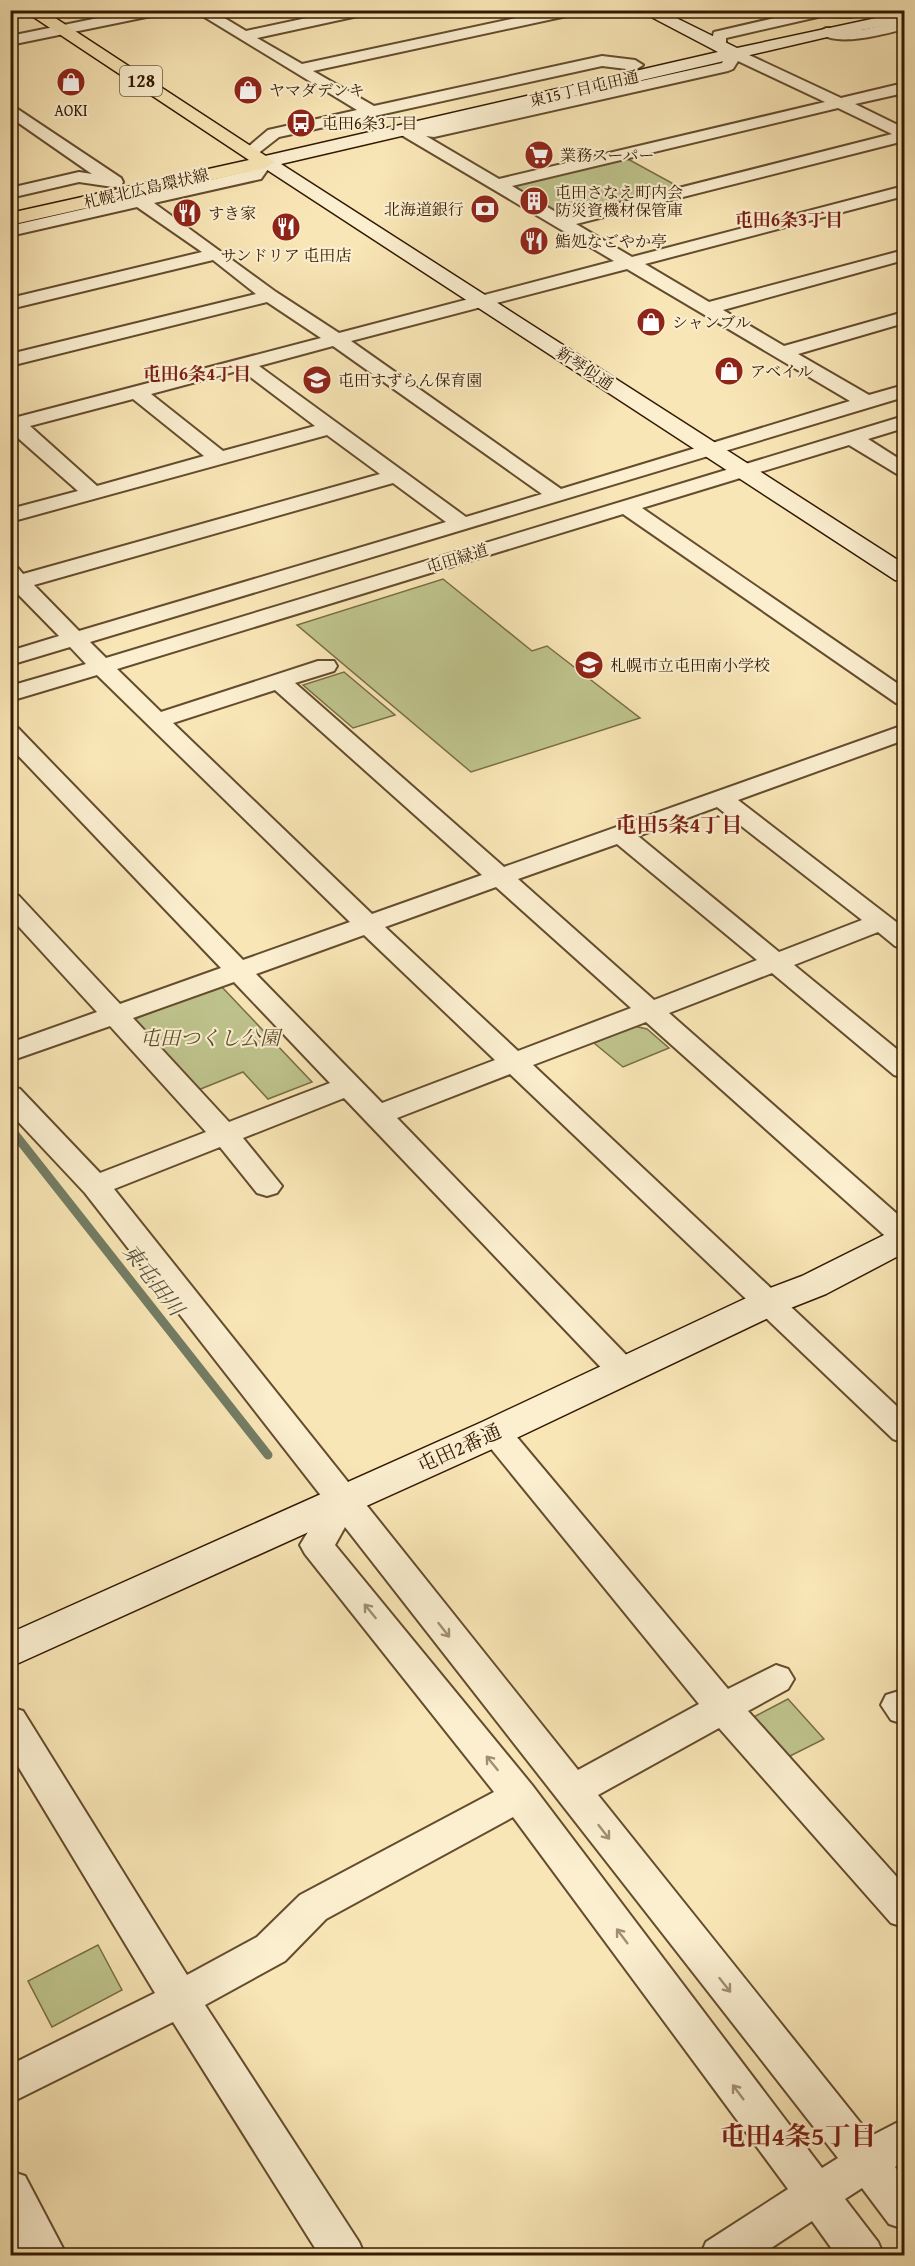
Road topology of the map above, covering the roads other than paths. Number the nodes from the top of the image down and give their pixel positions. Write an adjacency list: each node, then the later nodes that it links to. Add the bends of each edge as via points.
1 (31, 10): 10 (main road, 128)
2 (161, 10): 10 (street)
3 (200, 10): 12 (street)
4 (367, 10): 12 (street)
5 (576, 10): 16 (street)
6 (646, 10): 14 (street)
7 (852, 11): 14 (street, 東15丁目屯田通)
8 (904, 17): 11 (street, 東15丁目屯田通)
9 (904, 26): 11 (street, via 861,35)
10 (62, 30): 13 (street); 25 (main road, 128)
11 (826, 32): 14 (street, 東15丁目屯田通)
12 (243, 36): 16 (street)
13 (10, 40)
14 (726, 50): 15 (street, 東15丁目屯田通); 18 (street); 22 (street, 東15丁目屯田通)
15 (635, 65): 20 (street, via 602,61); 25 (street, 東15丁目屯田通)
16 (300, 69): 20 (street)
17 (904, 88): 18 (street)
18 (841, 104): 24 (street); 27 (street)
19 (10, 109): 21 (street)
20 (372, 112): 25 (street, via 274,133)
21 (34, 126): 23 (street); 26 (street)
22 (404, 130): 25 (street, 東15丁目屯田通); 27 (street)
23 (10, 131)
24 (904, 135): 33 (street)
25 (257, 157): 26 (main road, 札幌北広島環状線); 30 (street, via 255,175); 32 (main road, 札幌北広島環状線); 39 (street, 新琴似通)
26 (115, 182): 29 (street, via 79,177); 31 (main road, 札幌北広島環状線)
27 (496, 185): 33 (street)
28 (904, 191): 37 (street)
29 (10, 193)
30 (140, 201): 34 (street); 35 (street)
31 (10, 206)
32 (10, 219)
33 (559, 223): 37 (street)
34 (10, 231)
35 (216, 254): 38 (street); 40 (street)
36 (904, 255): 41 (street)
37 (628, 264): 39 (street); 41 (street)
38 (270, 296): 43 (street); 45 (street)
39 (482, 302): 43 (street); 54 (street, 新琴似通)
40 (10, 304)
41 (705, 309): 44 (street)
42 (904, 317): 44 (street)
43 (337, 340): 46 (street); 60 (street)
44 (781, 352): 49 (street)
45 (10, 360)
46 (244, 364): 48 (street); 52 (street)
47 (904, 391): 49 (street)
48 (138, 392): 51 (street); 55 (street)
49 (866, 402): 54 (street)
50 (904, 422): 53 (street, 屯田緑道)
51 (13, 425): 59 (street)
52 (330, 428): 55 (street); 58 (street)
53 (852, 438): 56 (street); 57 (street, 屯田緑道)
54 (711, 450): 57 (street, 新琴似通); 60 (street)
55 (219, 458): 59 (street)
56 (904, 470)
57 (744, 471): 61 (street, 屯田緑道); 64 (street, 新琴似通)
58 (395, 476): 63 (street); 65 (street)
59 (93, 493): 62 (street)
60 (558, 496): 63 (street)
61 (626, 507): 69 (street, 屯田緑道); 72 (street)
62 (10, 516)
63 (462, 524): 66 (street)
64 (904, 575)
65 (15, 578): 66 (street)
66 (75, 639): 67 (street); 69 (street)
67 (10, 658)
68 (326, 666): 70 (street)
69 (102, 667): 71 (street, 屯田緑道); 73 (street)
70 (279, 681): 73 (street); 78 (street)
71 (10, 694)
72 (904, 698)
73 (159, 720): 81 (street)
74 (904, 732): 76 (street)
75 (10, 733): 84 (street)
76 (720, 798): 77 (street); 80 (street)
77 (620, 834): 78 (street); 83 (street)
78 (501, 877): 81 (street); 85 (street)
79 (10, 901): 86 (street)
80 (881, 922): 82 (street); 83 (street)
81 (367, 924): 84 (street); 88 (street)
82 (904, 940)
83 (775, 962): 85 (street); 89 (street)
84 (238, 970): 86 (street); 90 (street)
85 (650, 1009): 88 (street); 96 (street)
86 (113, 1015): 87 (street); 93 (street)
87 (10, 1053)
88 (512, 1063): 92 (street); 97 (street)
89 (904, 1069)
90 (350, 1085): 92 (street); 93 (street)
91 (10, 1095): 94 (street)
92 (378, 1115): 98 (street)
93 (226, 1136): 94 (street); 95 (street)
94 (95, 1186): 101 (street)
95 (267, 1186)
96 (904, 1237): 97 (street, 屯田2番通, via 814,1285)
97 (770, 1302): 98 (street, 屯田2番通); 99 (street)
98 (622, 1370): 100 (street, 屯田2番通)
99 (904, 1431)
100 (495, 1432): 101 (street, 屯田2番通); 104 (street)
101 (344, 1500): 102 (street, 屯田2番通); 106 (street, one-way to 106); 107 (street, one-way to 101, via 317,1545)
102 (10, 1651)
103 (776, 1680): 104 (street)
104 (723, 1708): 106 (street); 108 (street)
105 (10, 1721): 109 (street)
106 (572, 1791): 112 (street, one-way to 112)
107 (519, 1797): 109 (street, via 313,1907 271,1949); 114 (street, one-way to 107)
108 (904, 1911)
109 (180, 1999): 110 (street); 117 (street)
110 (10, 2085)
111 (904, 2138): 112 (street)
112 (866, 2163): 114 (street); 115 (street)
113 (10, 2190): 116 (street)
114 (815, 2195): 118 (street); 119 (street)
115 (904, 2210)
116 (46, 2256)
117 (344, 2256)
118 (721, 2256)
119 (863, 2256)

